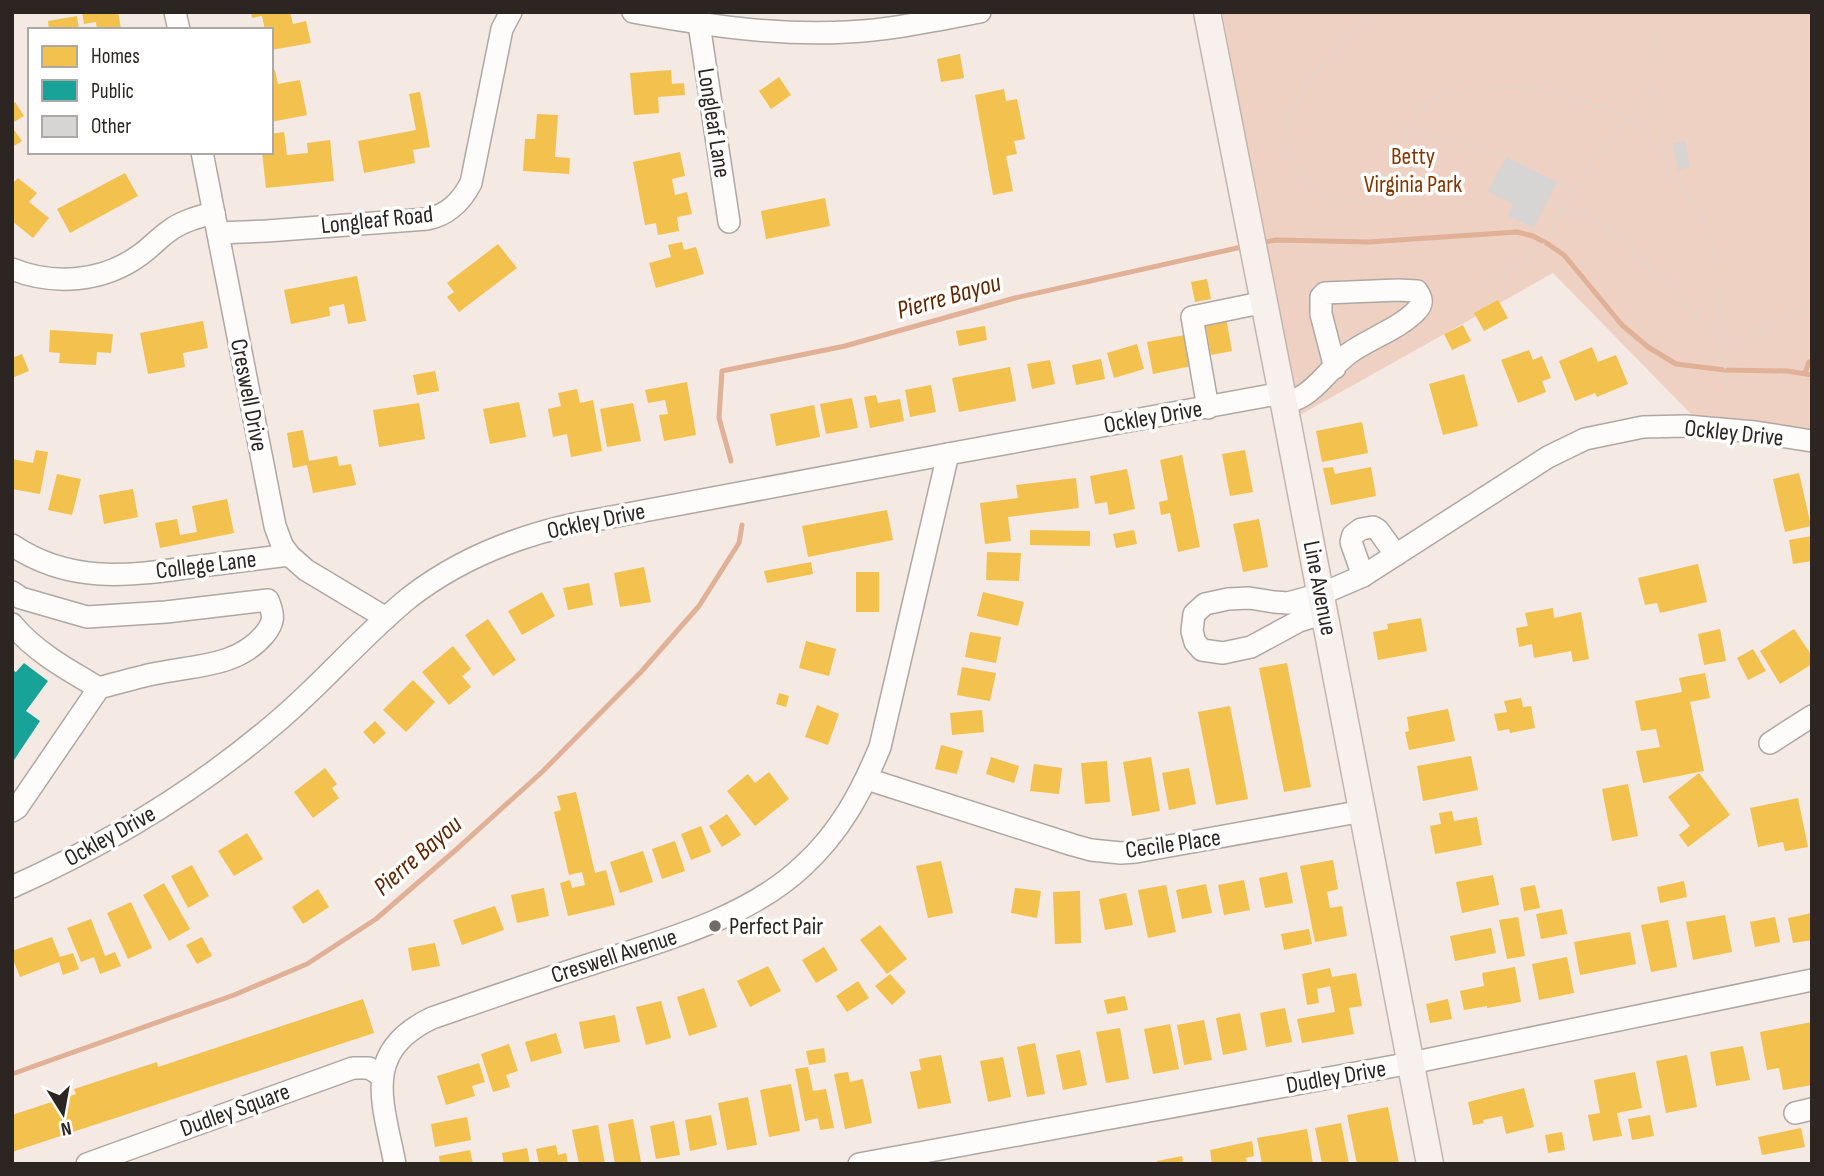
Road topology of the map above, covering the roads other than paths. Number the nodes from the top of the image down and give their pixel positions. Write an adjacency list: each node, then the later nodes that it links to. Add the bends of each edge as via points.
1 (511, 12): 8 (street, Longleaf Road, via 502,29 471,183 452,209 427,219)
2 (633, 12): 5 (street)
3 (980, 12): 5 (street, via 847,32)
4 (1207, 12): 10 (main road, Line Avenue)
5 (698, 24): 7 (street, Longleaf Lane)
6 (202, 154): 8 (street, Creswell Drive)
7 (729, 222)
8 (216, 223): 9 (street, Longleaf Road, via 180,224 139,256 102,274 61,280); 17 (street, Creswell Drive, via 275,526)
9 (12, 269)
10 (1263, 293): 12 (main road, Line Avenue); 13 (street, via 1192,317)
11 (1335, 368): 11 (street, Ockley Drive, via 1418,310 1422,303 1417,291 1325,293 1321,314); 12 (street, Ockley Drive, via 1306,394)
12 (1283, 398): 13 (street, Ockley Drive); 22 (main road, Line Avenue)
13 (1208, 408): 15 (street, Ockley Drive)
14 (1812, 442): 18 (street, Ockley Drive, via 1686,426 1643,427 1585,439 1548,457)
15 (947, 454): 23 (street, Ockley Drive, via 535,534 458,566); 29 (street, Creswell Avenue, via 886,727)
16 (12, 545): 17 (street, College Lane, via 50,563 106,575)
17 (289, 555): 23 (street, College Lane)
18 (1396, 555): 19 (street, Ockley Drive); 19 (street, via 1373,527 1353,535)
19 (1363, 576): 22 (street, Ockley Drive)
20 (12, 592): 26 (street, via 87,617 268,600 273,612 271,626 254,646 208,666 155,673)
21 (1274, 602): 22 (street); 25 (street); 25 (street, via 1249,598 1205,604 1194,614 1192,631 1202,650 1223,653 1251,647)
22 (1323, 603): 25 (street); 31 (main road, Line Avenue)
23 (386, 618): 32 (street, Ockley Drive, via 278,721 222,766 155,812)
24 (12, 624): 26 (street, via 25,640)
25 (1279, 633)
26 (99, 688): 30 (street)
27 (1812, 716): 28 (street)
28 (1770, 743)
29 (867, 779): 31 (street, Cecile Place, via 1073,845 1121,853); 35 (street, Creswell Avenue, via 831,837 802,867 758,899 698,929 432,1018 398,1041)
30 (12, 811)
31 (1363, 811): 34 (main road, Line Avenue)
32 (12, 887)
33 (1812, 980): 34 (street, Dudley Drive)
34 (1411, 1063): 36 (street, Dudley Drive); 40 (main road, Line Avenue)
35 (382, 1076): 37 (street, Dudley Square, via 369,1068 353,1068); 38 (street, Creswell Avenue)
36 (910, 1159): 39 (street, Dudley Drive)
37 (87, 1164)
38 (395, 1164)
39 (859, 1164)
40 (1430, 1164)

